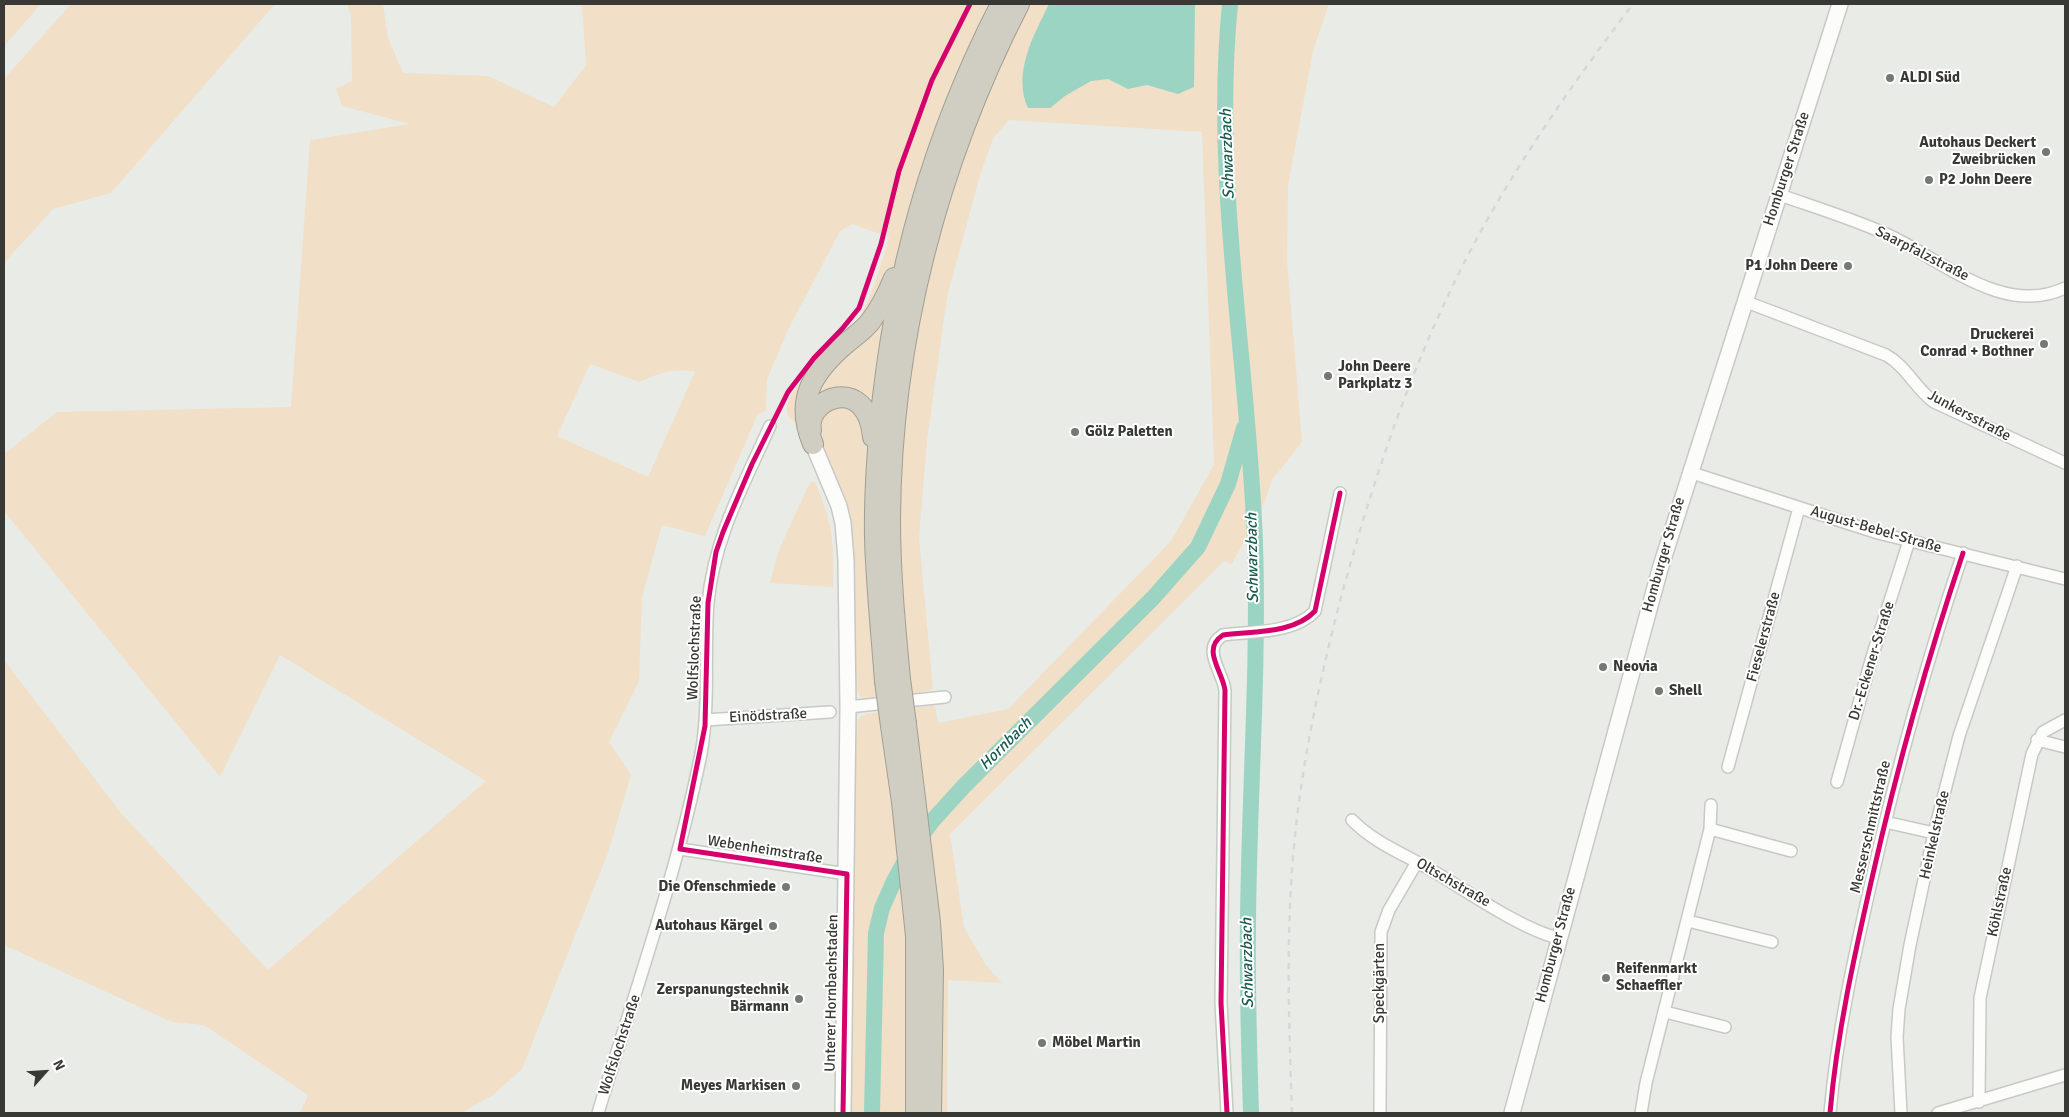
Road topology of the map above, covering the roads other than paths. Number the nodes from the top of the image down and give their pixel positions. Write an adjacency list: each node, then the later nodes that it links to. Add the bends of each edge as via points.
1 (1001, 4): 5 (highway, via 964,78)
2 (1019, 4): 19 (highway, via 951,157 915,287 892,448)
3 (1840, 4): 4 (main road, Homburger Straße)
4 (1780, 195): 6 (street, Saarpfalzstraße, via 1886,234 1995,290 2034,297); 7 (main road, Homburger Straße)
5 (910, 242): 9 (highway, via 869,323 825,363 811,384 805,418); 11 (highway, via 886,360)
6 (2065, 288)
7 (1744, 301): 10 (street, Junkersstraße, via 1886,355 1934,402); 12 (main road, Homburger Straße)
8 (770, 426): 23 (street, Wolfslochstraße, via 716,552 708,603)
9 (813, 444): 11 (highway, via 810,425 816,410 833,398 857,400 871,421); 21 (main road, Unterer Hornbachstaden, via 835,494 843,523 848,614)
10 (2065, 463)
11 (877, 469): 19 (highway, via 876,560)
12 (1689, 472): 14 (street, August-Bebel-Straße); 40 (main road, Homburger Straße)
13 (1340, 493): 50 (street, via 1315,611 1306,620 1277,628 1224,635 1215,640 1212,649 1225,690 1222,1043)
14 (1799, 508): 15 (street, August-Bebel-Straße); 28 (street, Fieselerstraße)
15 (1909, 541): 16 (street, August-Bebel-Straße); 29 (street, Dr.-Eckener-Straße)
16 (1963, 553): 17 (street, August-Bebel-Straße); 32 (street, Messerschmittstraße, via 1926,665)
17 (2017, 566): 18 (street, August-Bebel-Straße); 34 (street, Heinkelstraße, via 1969,703)
18 (2065, 579)
19 (893, 680): 25 (highway, bridge)
20 (945, 697): 21 (street)
21 (848, 707): 38 (main road, Unterer Hornbachstaden)
22 (830, 712): 23 (street, Einödstraße)
23 (705, 720): 35 (street, Wolfslochstraße)
24 (2065, 720): 26 (street, via 2051,726)
25 (899, 725): 48 (highway, via 917,979); 49 (highway, via 915,787 926,874 932,970)
26 (2037, 740): 27 (street); 45 (street, Köhlstraße, via 1980,998)
27 (2065, 747)
28 (1728, 767)
29 (1837, 782)
30 (1711, 805): 33 (street)
31 (1352, 820): 37 (street, Oltschstraße, via 1368,835)
32 (1885, 822): 34 (street); 54 (street, Messerschmittstraße, via 1845,1000)
33 (1710, 829): 36 (street); 39 (street)
34 (1934, 833): 55 (street, Heinkelstraße, via 1899,1009)
35 (680, 849): 38 (street, Webenheimstraße); 46 (street, Wolfslochstraße)
36 (1791, 851)
37 (1417, 862): 40 (street, Oltschstraße, via 1516,919); 51 (street, Speckgärten, via 1389,910 1381,932)
38 (846, 874): 47 (main road, Unterer Hornbachstaden)
39 (1688, 921): 41 (street); 42 (street)
40 (1558, 938): 52 (main road, Homburger Straße)
41 (1772, 942)
42 (1665, 1012): 43 (street); 53 (street)
43 (1725, 1027)
44 (2065, 1075): 45 (street)
45 (1979, 1102): 56 (street)
46 (598, 1113)
47 (843, 1113)
48 (916, 1113)
49 (932, 1113)
50 (1227, 1113)
51 (1380, 1113)
52 (1512, 1113)
53 (1641, 1113)
54 (1830, 1113)
55 (1901, 1113)
56 (1941, 1113)

